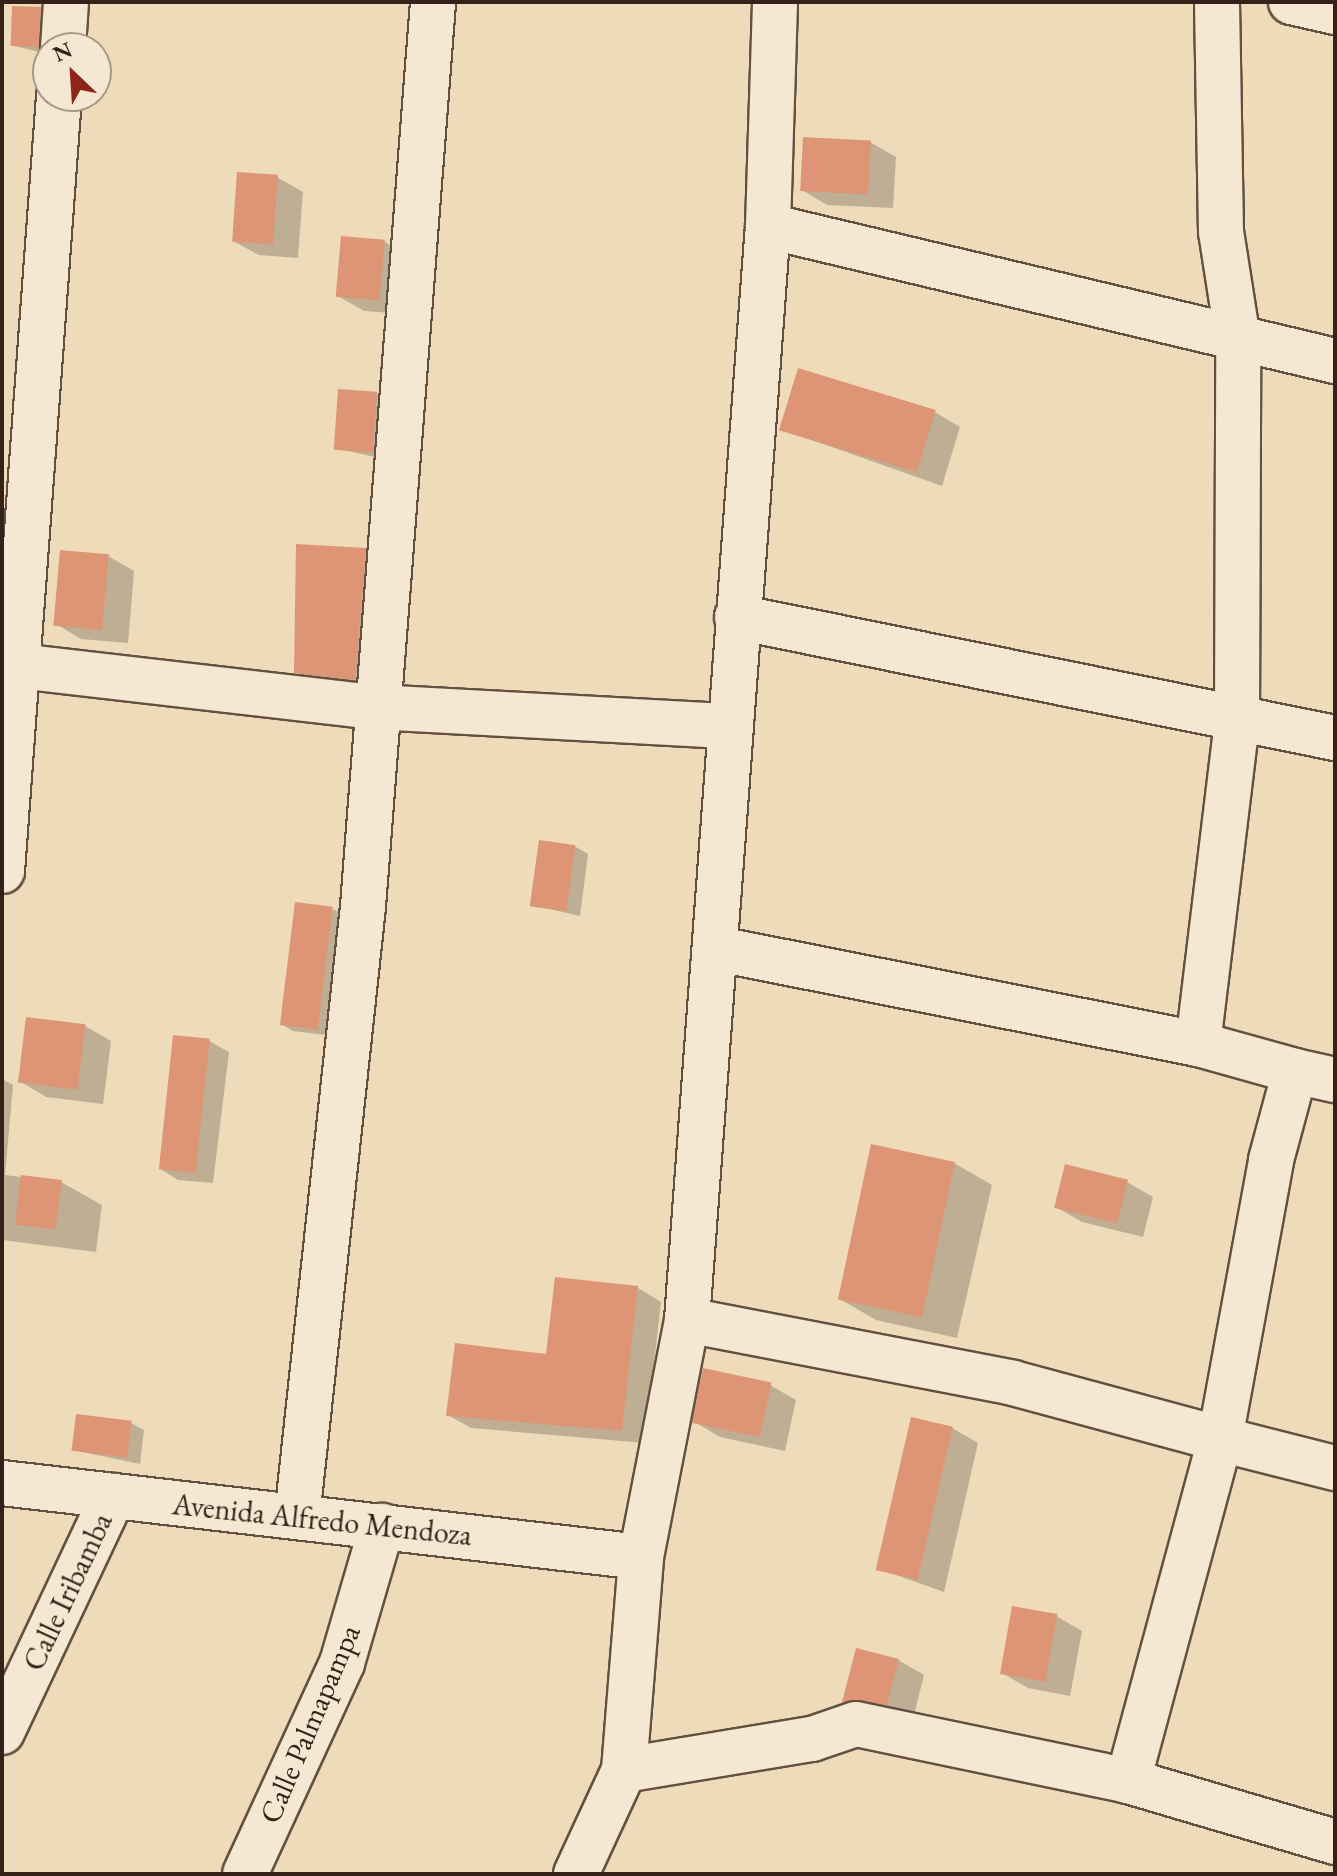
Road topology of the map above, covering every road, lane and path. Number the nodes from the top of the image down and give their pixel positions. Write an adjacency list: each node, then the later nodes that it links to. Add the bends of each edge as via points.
1 (66, 2): 7 (street)
2 (433, 2): 14 (street)
3 (775, 2): 9 (street)
4 (1217, 2): 10 (street, via 1212,38 1221,232)
5 (1291, 2): 6 (street)
6 (1335, 12)
7 (64, 32)
8 (58, 112): 13 (street)
9 (768, 226): 10 (street); 12 (street)
10 (1238, 340): 11 (street); 15 (street)
11 (1335, 361)
12 (737, 617): 15 (street); 16 (street)
13 (10, 664): 14 (street); 18 (street)
14 (374, 707): 16 (street); 27 (street, via 363,906)
15 (1237, 720): 17 (street); 20 (street)
16 (726, 726): 19 (street)
17 (1335, 738)
18 (2, 871)
19 (717, 949): 20 (street); 22 (street)
20 (1198, 1044): 21 (street)
21 (1315, 1076): 23 (street, via 1271,1160)
22 (687, 1320): 23 (street, via 1013,1383); 29 (street)
23 (1220, 1439): 24 (street); 32 (street)
24 (1335, 1468)
25 (2, 1483): 26 (street, Avenida Alfredo Mendoza)
26 (113, 1496): 27 (street, Avenida Alfredo Mendoza); 30 (street, Calle Iribamba)
27 (297, 1517): 28 (street, Avenida Alfredo Mendoza)
28 (382, 1526): 29 (street, Avenida Alfredo Mendoza); 34 (street, Calle Palmapampa, via 342,1663)
29 (641, 1557): 31 (street)
30 (2, 1732)
31 (624, 1770): 32 (street, via 812,1739 856,1724); 35 (street)
32 (1128, 1781): 33 (street)
33 (1335, 1842)
34 (245, 1874)
35 (576, 1874)

